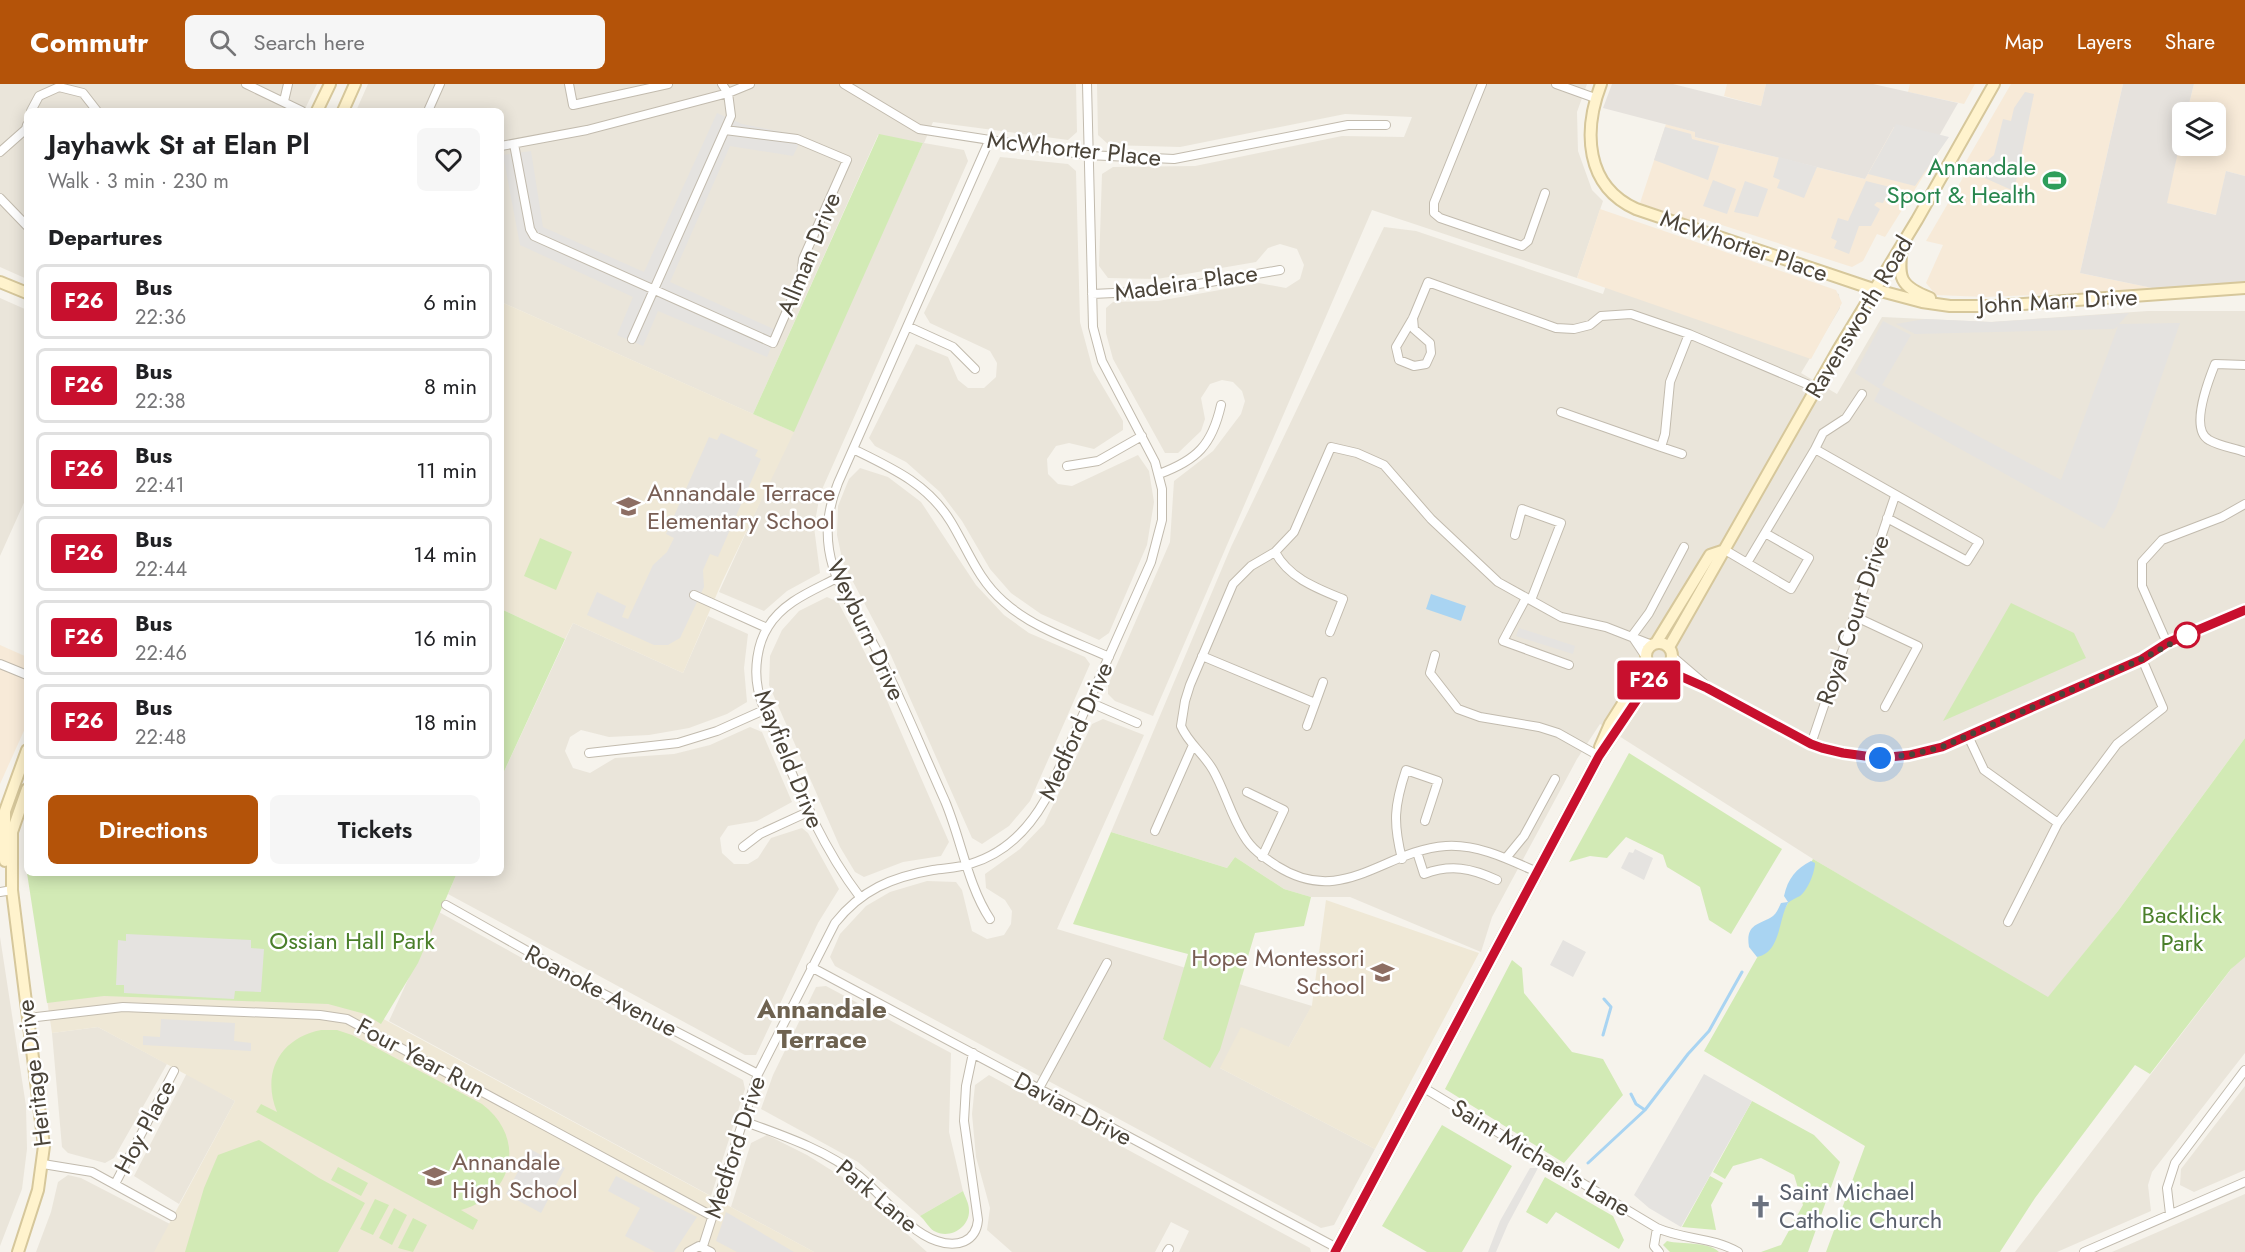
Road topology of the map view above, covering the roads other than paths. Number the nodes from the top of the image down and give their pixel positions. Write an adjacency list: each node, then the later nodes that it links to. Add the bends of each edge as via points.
1 (246, 84): 18 (street)
2 (288, 84): 18 (street)
3 (330, 84): 22 (main road)
4 (355, 84): 23 (main road)
5 (440, 84): 24 (street)
6 (569, 84): 7 (street, via 573,105)
7 (668, 84)
8 (722, 84): 16 (street)
9 (750, 84): 16 (street)
10 (844, 84): 28 (street, McWhorter Place, via 919,129)
11 (1087, 84): 32 (street, Medford Drive)
12 (1482, 84): 33 (street, via 1434,203 1434,213 1522,246 1528,242)
13 (1556, 84): 17 (street)
14 (1601, 84): 17 (main road)
15 (1994, 84): 36 (main road, Ravensworth Road)
16 (728, 93): 26 (street, via 732,110); 29 (street, via 587,130)
17 (1596, 98): 41 (main road, McWhorter Place, via 1590,122 1592,159 1603,183 1617,198 1636,210)
18 (284, 101): 21 (street)
19 (33, 108): 20 (street, via 39,96 59,87 82,93)
20 (94, 108)
21 (297, 108)
22 (319, 108)
23 (344, 108)
24 (429, 108)
25 (1386, 125): 32 (street, McWhorter Place, via 1348,125 1174,159)
26 (725, 130): 40 (street); 40 (street, Allman Drive, via 797,139 847,159 803,259 801,278 773,343)
27 (24, 131): 31 (street)
28 (989, 141): 32 (street, McWhorter Place); 46 (street, Weyburn Drive)
29 (514, 144): 30 (street); 40 (street, Allman Drive, via 534,236)
30 (504, 146)
31 (0, 152)
32 (1087, 155): 43 (street, Medford Drive)
33 (1545, 193)
34 (0, 198): 35 (street)
35 (24, 223)
36 (1903, 242): 41 (main road, Ravensworth Road); 44 (main road, via 1900,271 1906,286)
37 (1280, 270): 43 (street, Madeira Place, via 1158,291)
38 (0, 282): 42 (main road)
39 (2245, 288): 44 (main road, John Marr Drive)
40 (653, 289): 48 (street)
41 (1873, 289): 44 (main road, John Marr Drive); 51 (main road, Ravensworth Road)
42 (24, 292)
43 (1092, 294): 55 (street, Medford Drive, via 1093,327 1102,361)
44 (1950, 306)
45 (1413, 318): 45 (street, via 1396,347 1399,360 1414,366 1426,364 1431,353 1430,344 1414,329); 47 (street, via 1428,282 1556,328 1574,329 1590,325 1601,316 1621,313)
46 (909, 327): 50 (street, via 953,347); 57 (street, Weyburn Drive)
47 (1689, 334): 51 (street); 56 (street, via 1670,382)
48 (632, 339)
49 (2245, 365): 59 (street, via 2215,364 2202,398 2202,432 2207,439)
50 (975, 369)
51 (1816, 388): 69 (main road, Ravensworth Road)
52 (1862, 394): 58 (street, via 1846,418 1822,433)
53 (1221, 405): 62 (street, via 1213,432 1201,450 1181,466)
54 (1561, 412): 56 (street)
55 (1142, 436): 61 (street, via 1098,461); 62 (street, Medford Drive)
56 (1661, 447): 60 (street)
57 (853, 449): 72 (street, Weyburn Drive, via 828,516 828,546); 85 (street, via 907,476 935,500 985,582 1003,602 1032,622)
58 (1815, 450): 63 (street); 66 (street)
59 (2245, 452)
60 (1682, 454)
61 (1066, 466)
62 (1159, 474): 85 (street, Medford Drive, via 1163,504 1160,536)
63 (1894, 496): 65 (street, Royal Court Drive); 65 (street, via 1979,542 1967,561)
64 (2245, 504): 80 (street, via 2162,540 2142,561 2142,586)
65 (1887, 518): 76 (street, Royal Court Drive)
66 (1765, 533): 71 (street); 71 (street, via 1809,558 1791,589)
67 (1515, 535): 74 (street, via 1522,509 1561,523)
68 (1684, 547): 79 (street, via 1649,613)
69 (1725, 550): 71 (street); 81 (main road, Ravensworth Road, via 1710,555); 82 (main road, Ravensworth Road)
70 (1275, 552): 74 (street, via 1294,532 1331,447 1384,465 1459,547 1498,582); 78 (street, via 1283,566 1309,585 1343,599); 84 (street, via 1251,566 1233,584)
71 (1747, 563)
72 (837, 578): 77 (street, Mayfield Drive, via 794,601); 117 (street, Weyburn Drive, via 876,650 945,802)
73 (694, 595): 77 (street)
74 (1528, 599): 79 (street, via 1561,617); 88 (street, via 1503,641)
75 (2245, 610): 80 (street)
76 (1854, 616): 95 (street, via 1918,646); 100 (street, Royal Court Drive)
77 (767, 628): 96 (street, Mayfield Drive, via 756,673)
78 (1330, 632)
79 (1632, 636): 81 (street); 89 (street)
80 (2167, 643): 86 (street)
81 (1654, 644): 82 (main road); 89 (main road, Ravensworth Road)
82 (1671, 652): 89 (main road, Ravensworth Road); 92 (street)
83 (1435, 655): 103 (street, via 1430,673 1458,709 1558,733)
84 (1202, 656): 94 (street); 101 (street, via 1185,701 1181,726)
85 (1109, 657): 93 (street, Medford Drive)
86 (2142, 659): 99 (street); 110 (street, via 2163,708 2117,744)
87 (0, 664): 90 (street)
88 (1569, 665)
89 (1654, 665): 92 (street); 103 (main road, Ravensworth Road, via 1610,724)
90 (24, 674)
91 (1323, 682): 94 (street)
92 (1707, 688): 100 (street)
93 (1089, 702): 97 (street); 117 (street, Medford Drive, via 1037,815 1001,850)
94 (1315, 703): 98 (street)
95 (1885, 707)
96 (764, 710): 102 (street, via 678,743); 108 (street, Mayfield Drive)
97 (1137, 723)
98 (1307, 726)
99 (1968, 736): 100 (street, via 1930,751 1880,758); 110 (street, via 1984,770)
100 (1811, 744)
101 (1193, 745): 111 (street); 114 (street, via 1213,769 1244,836)
102 (589, 753)
103 (1599, 756): 118 (main road, Ravensworth Road)
104 (24, 757): 120 (main road, Heritage Drive, via 8,796 3,823 6,875)
105 (1555, 779): 115 (street, via 1524,836)
106 (1247, 792): 114 (street, via 1284,810)
107 (24, 798): 120 (main road, Heritage Drive, via 12,832)
108 (810, 811): 112 (street, via 760,834); 122 (street, Mayfield Drive, via 833,860)
109 (1425, 821): 116 (street, via 1438,781 1406,771 1396,798 1394,822)
110 (2058, 823): 125 (street)
111 (1155, 831)
112 (743, 847)
113 (1417, 852): 115 (street, via 1462,846); 116 (street); 119 (street, via 1424,874 1456,867 1476,870)
114 (1262, 857): 116 (street, via 1290,874 1316,881 1354,878)
115 (1506, 858): 118 (street)
116 (1401, 859)
117 (968, 865): 122 (street, Medford Drive, via 899,877); 124 (street, Weyburn Drive, via 974,891)
118 (1537, 872): 133 (main road, Ravensworth Road)
119 (1497, 880)
120 (12, 890): 121 (street); 128 (main road, Heritage Drive)
121 (0, 892)
122 (860, 897): 127 (street, Medford Drive, via 835,923)
123 (446, 905): 132 (street, Roanoke Avenue, via 598,991)
124 (990, 919)
125 (2008, 922)
126 (1107, 963): 134 (street)
127 (811, 967): 129 (street, Davian Drive); 132 (street, Medford Drive)
128 (28, 1018): 136 (main road, Heritage Drive, via 44,1130); 141 (street, Four Year Run, via 123,1007 347,1019)
129 (972, 1053): 134 (street, Davian Drive); 135 (street, Park Lane, via 964,1121 978,1220 975,1233 962,1243 947,1244 925,1235 857,1175 820,1151)
130 (2245, 1070): 139 (street, via 2175,1163 2167,1188)
131 (174, 1071): 138 (street, Hoy Place)
132 (758, 1074): 135 (street, Medford Drive)
133 (1424, 1088): 142 (street, Saint Michael's Lane); 144 (main road, Ravensworth Road)
134 (1038, 1090): 144 (street, Davian Drive)
135 (743, 1121): 141 (street, Medford Drive)
136 (43, 1164): 138 (street, via 79,1168); 145 (main road, Heritage Drive)
137 (2245, 1182): 139 (street)
138 (115, 1184): 140 (street)
139 (2170, 1214): 150 (street)
140 (172, 1216)
141 (712, 1216): 143 (street, Medford Drive)
142 (1657, 1228): 148 (street, Saint Michael's Lane, via 1654,1246); 149 (street, Saint Michael's Lane, via 1722,1244)
143 (703, 1246): 146 (street, Medford Drive); 147 (street, Medford Drive)
144 (1336, 1250)
145 (18, 1252)
146 (688, 1252)
147 (711, 1252)
148 (1659, 1252)
149 (1738, 1252)
150 (2084, 1252)

